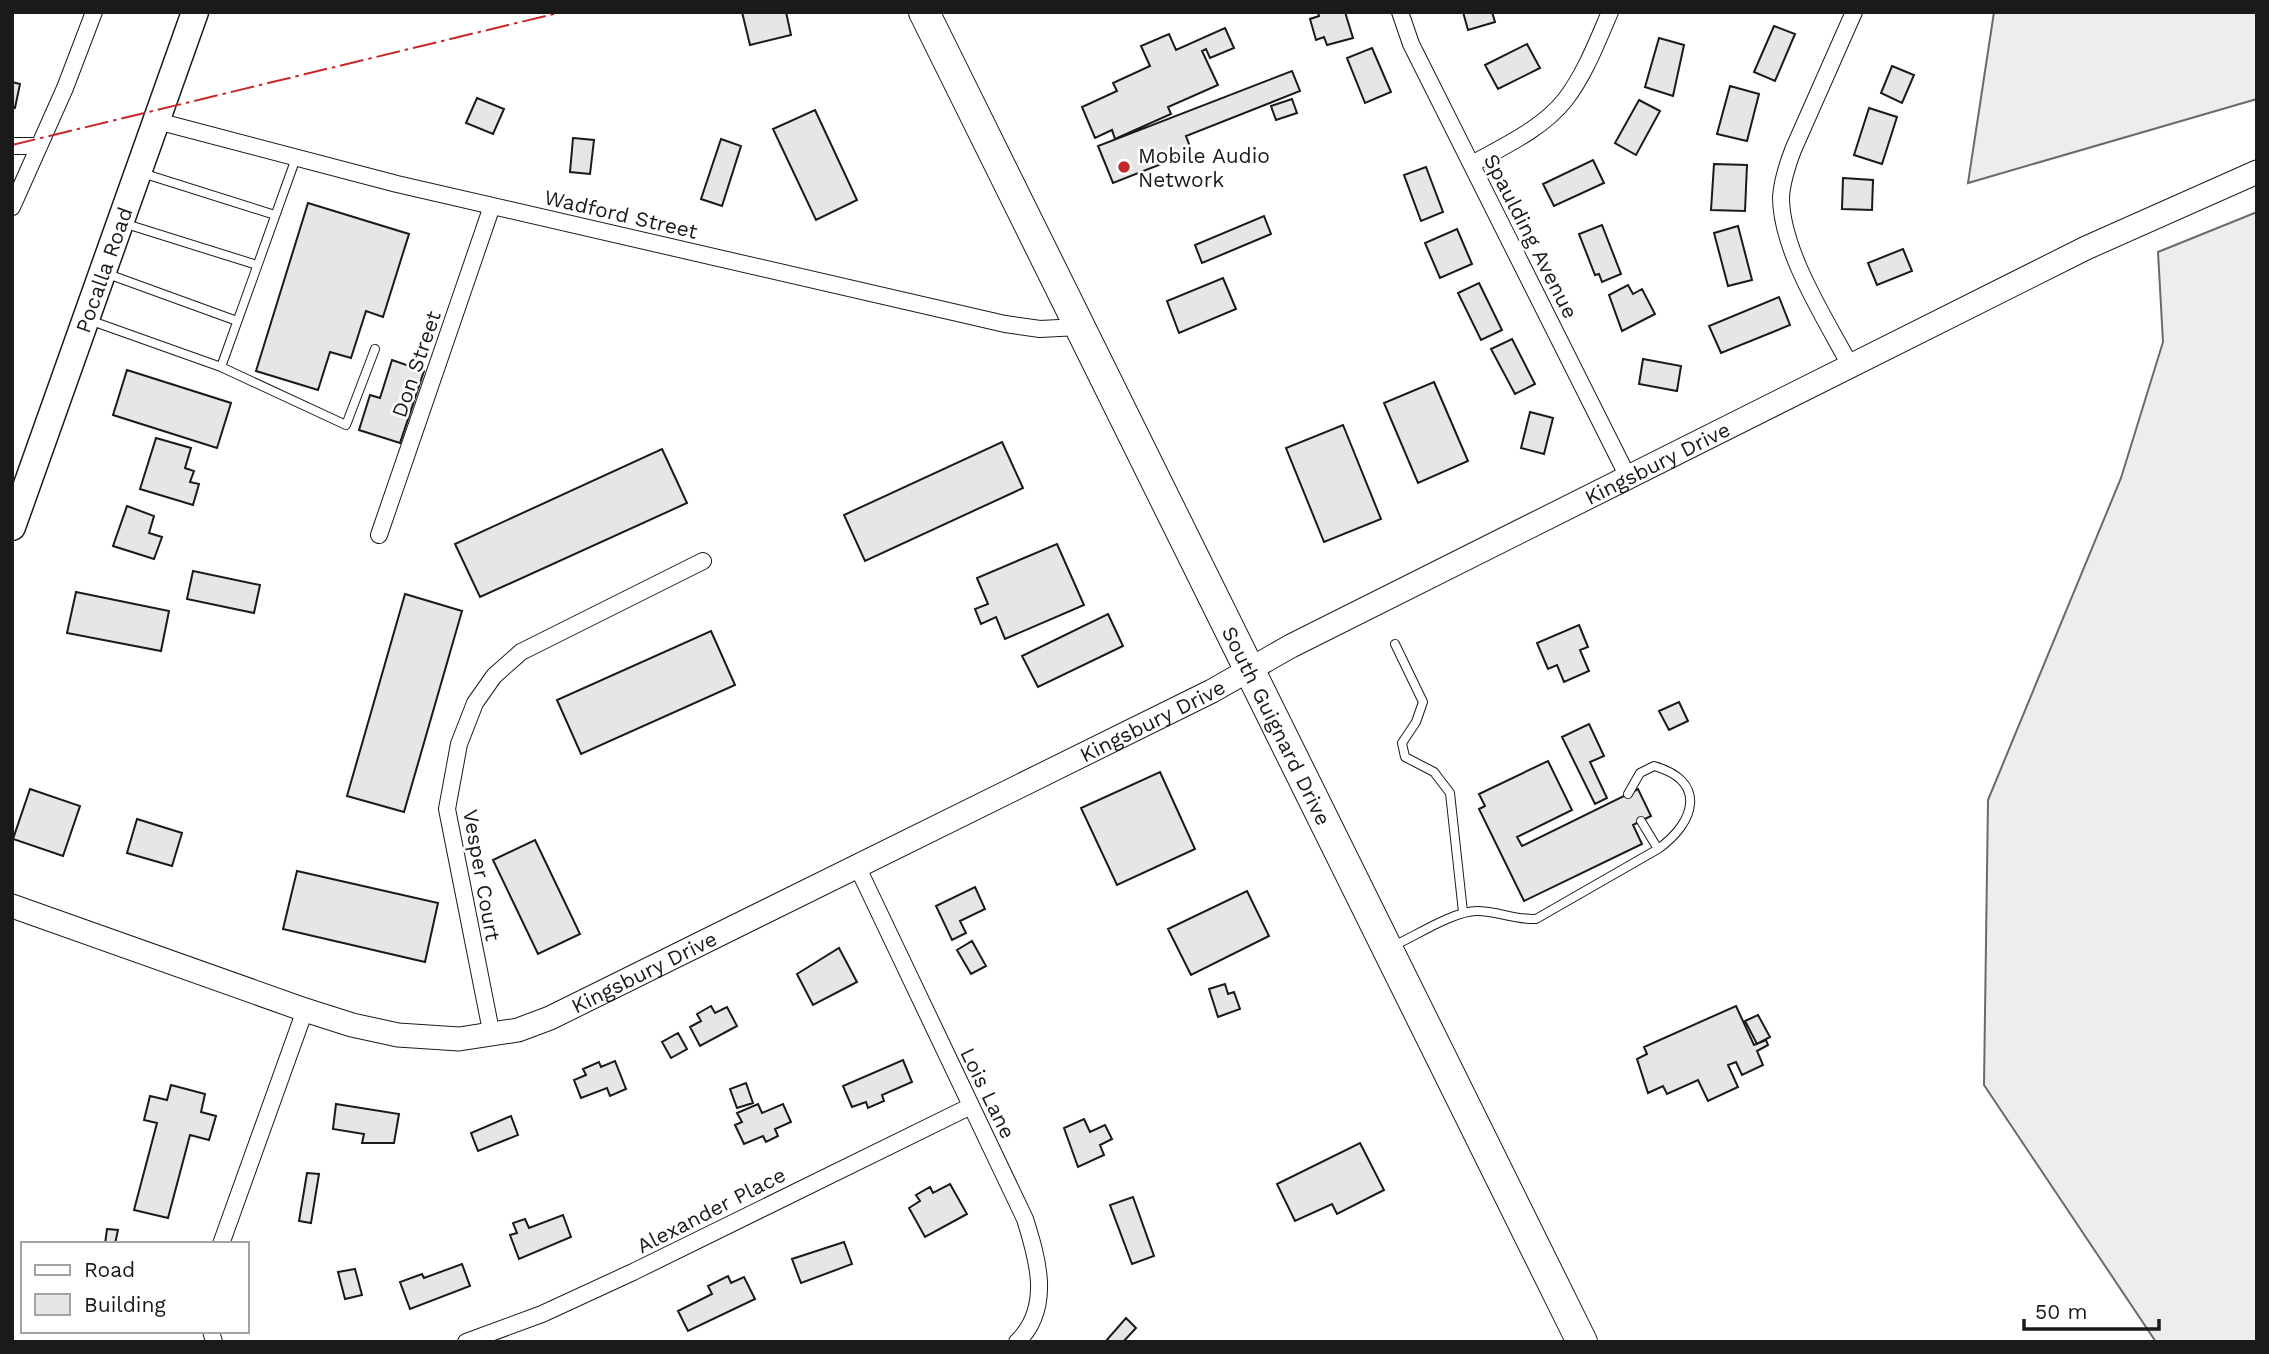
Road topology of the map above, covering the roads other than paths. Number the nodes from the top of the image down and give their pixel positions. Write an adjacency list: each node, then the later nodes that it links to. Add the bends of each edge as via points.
1 (94, 12): 11 (street)
2 (195, 12): 9 (main road, Pocalla Road)
3 (924, 12): 8 (highway)
4 (946, 12): 8 (highway)
5 (1400, 12): 13 (street, Spaulding Avenue)
6 (1610, 12): 13 (street, via 1584,70 1557,109)
7 (1854, 12): 27 (street, via 1793,150 1781,200 1796,257)
8 (973, 111): 24 (highway, South Guignard Drive)
9 (157, 121): 12 (street, Wadford Street); 14 (main road, Pocalla Road)
10 (12, 146): 11 (street)
11 (40, 146): 17 (street)
12 (296, 157): 16 (street, Wadford Street); 18 (lane)
13 (1472, 164): 28 (street, Spaulding Avenue)
14 (139, 172): 18 (lane); 19 (main road, Pocalla Road)
15 (2257, 172): 27 (street, Kingsbury Drive, via 2097,243)
16 (492, 206): 24 (street, Wadford Street, via 1005,324 1040,329); 30 (street, Don Street)
17 (12, 207)
18 (275, 215): 20 (lane)
19 (121, 223): 20 (lane); 21 (main road, Pocalla Road)
20 (257, 265): 23 (lane)
21 (103, 272): 22 (main road, Pocalla Road); 23 (lane)
22 (86, 319): 26 (lane); 29 (main road, Pocalla Road)
23 (237, 321): 26 (lane)
24 (1079, 327): 33 (highway, South Guignard Drive)
25 (375, 349): 26 (lane, via 346,425)
26 (221, 367)
27 (1851, 367): 28 (street, Kingsbury Drive)
28 (1628, 477): 33 (street, Kingsbury Drive)
29 (12, 527)
30 (379, 535)
31 (703, 561): 42 (street, Vesper Court, via 521,652 494,676 475,704 459,744 447,809)
32 (1395, 644): 39 (lane, via 1423,702 1402,743 1405,757 1434,772 1450,793)
33 (1251, 669): 37 (street, Kingsbury Drive); 40 (highway, South Guignard Drive)
34 (1628, 794): 36 (lane, via 1640,773 1654,766 1672,771 1685,783 1691,797 1689,815 1675,837)
35 (1641, 821): 36 (lane)
36 (1658, 849): 39 (lane, via 1536,919)
37 (857, 866): 42 (street, Kingsbury Drive, via 550,1018); 43 (street, Lois Lane)
38 (12, 906): 41 (street, Kingsbury Drive)
39 (1463, 912): 40 (lane)
40 (1389, 948): 47 (highway, South Guignard Drive)
41 (305, 1010): 42 (street, Kingsbury Drive, via 352,1025 425,1039); 44 (street)
42 (492, 1036)
43 (971, 1107): 45 (street, Alexander Place, via 633,1272 542,1314); 46 (street, Lois Lane, via 1012,1189 1035,1251 1039,1301 1035,1319)
44 (222, 1242)
45 (466, 1342)
46 (1017, 1342)
47 (1582, 1342)

